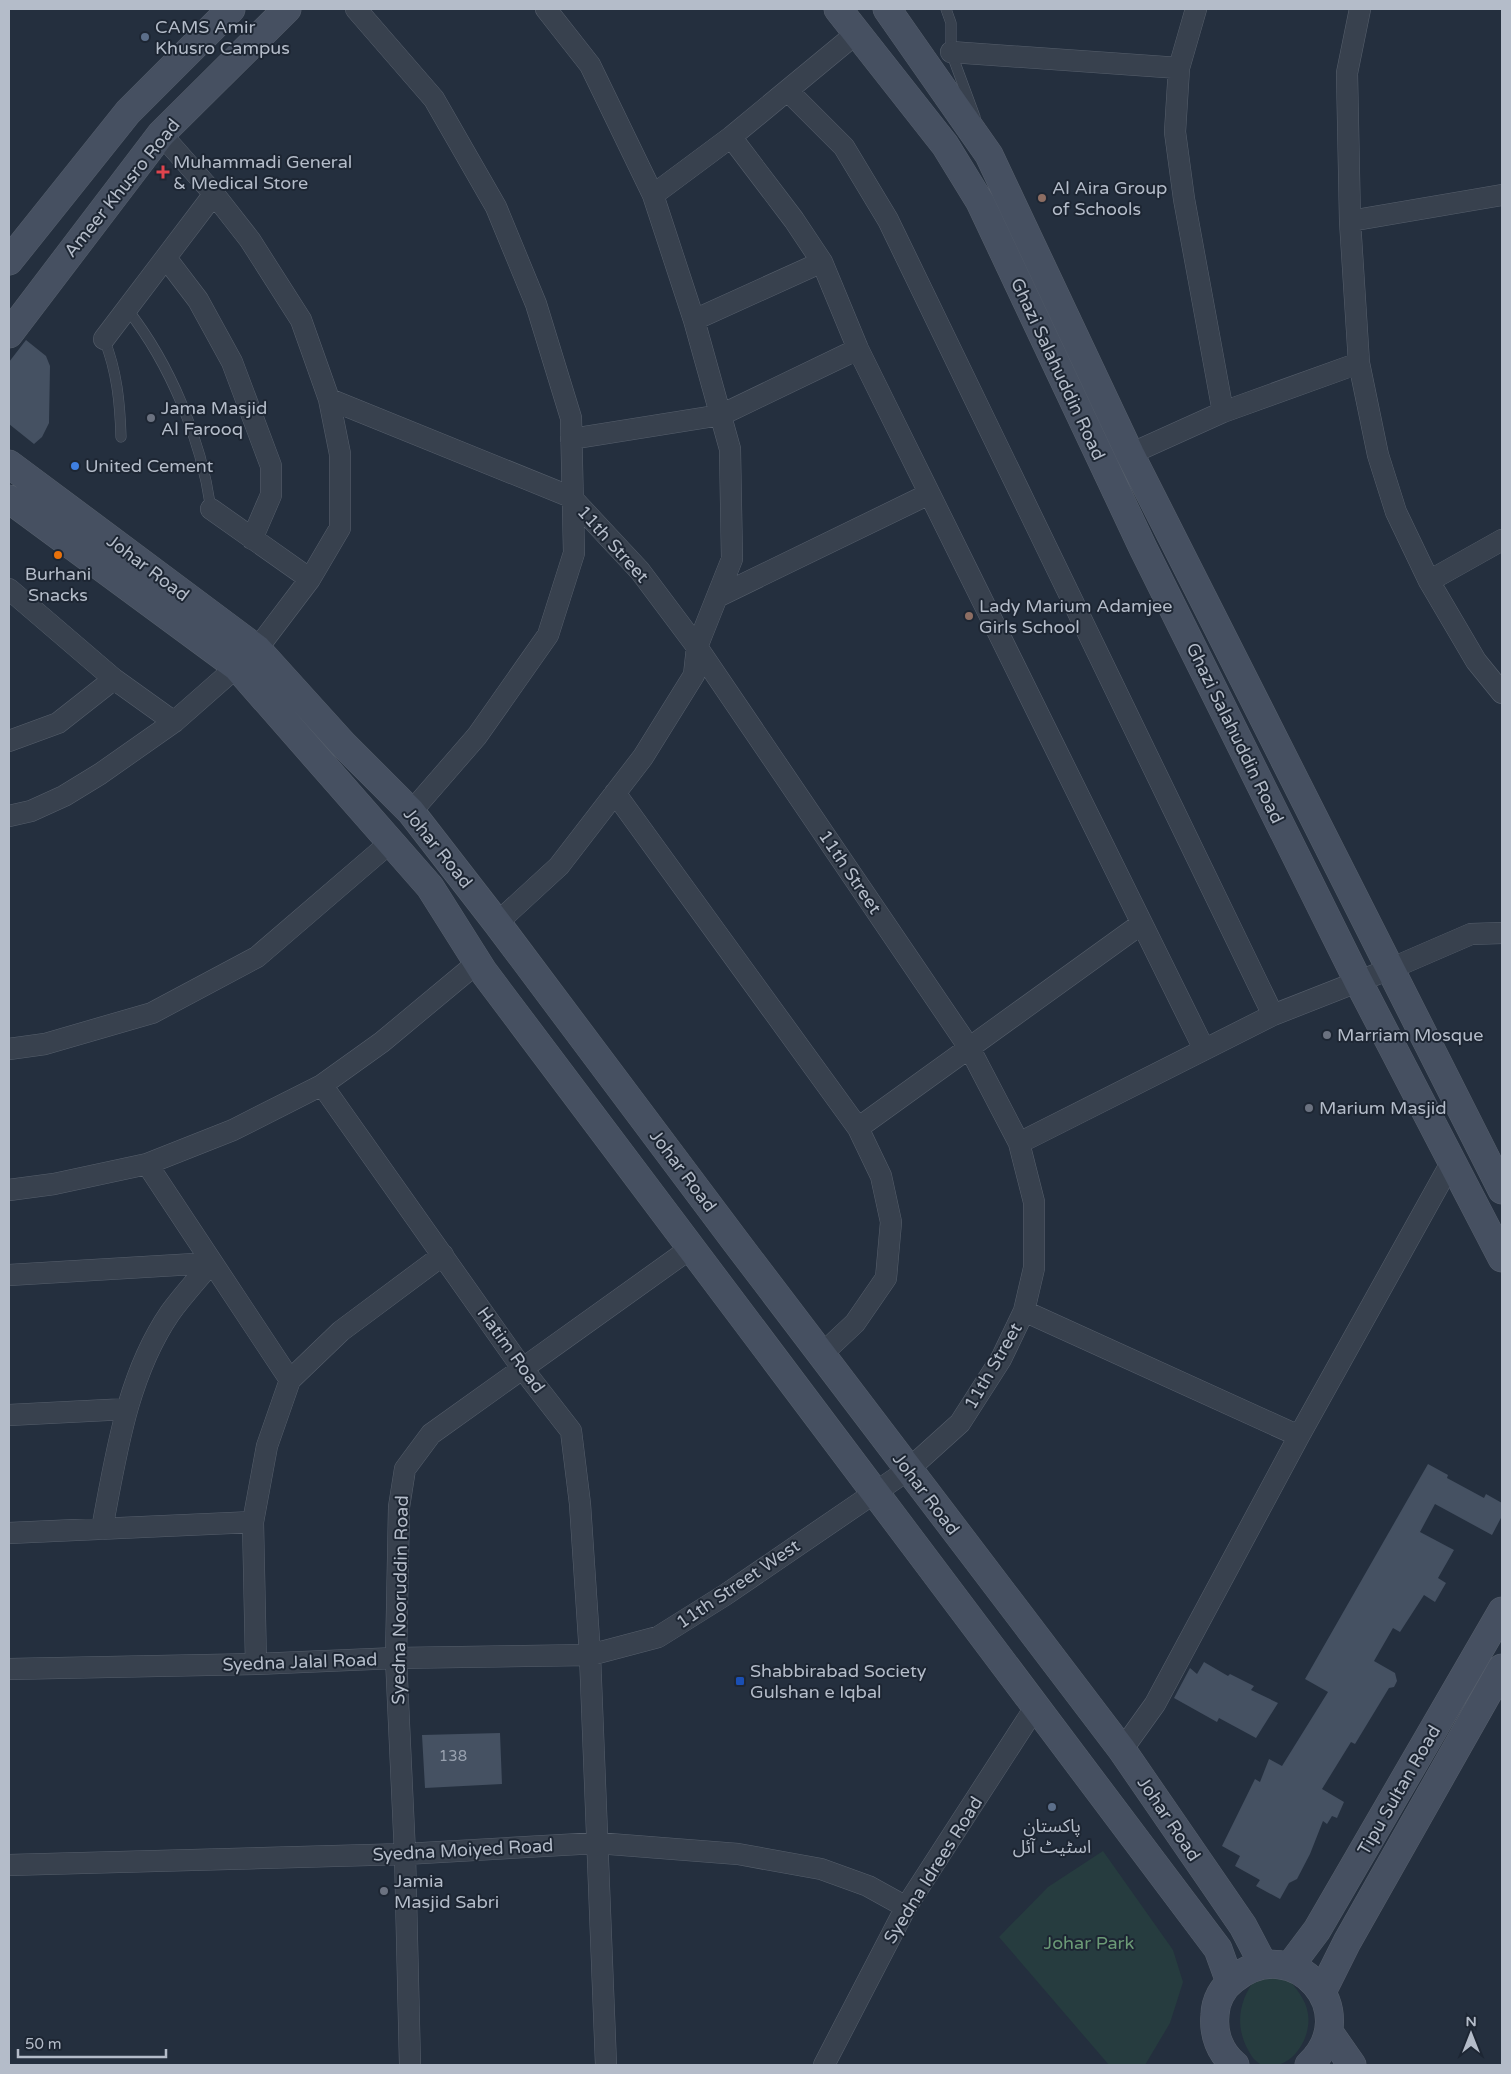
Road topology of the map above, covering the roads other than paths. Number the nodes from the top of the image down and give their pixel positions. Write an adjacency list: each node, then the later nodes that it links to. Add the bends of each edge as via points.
1 (231, 9): 22 (street, via 128,112)
2 (287, 9): 14 (street, Ameer Khusro Road)
3 (356, 9): 34 (street, via 434,98 496,207 536,304 571,418)
4 (546, 9): 18 (street, via 590,65)
5 (838, 9): 10 (street, Ghazi Salahuddin Road)
6 (888, 9): 16 (street, Ghazi Salahuddin Road)
7 (946, 9): 11 (lane, via 951,23)
8 (1196, 9): 12 (street)
9 (1360, 9): 20 (street, via 1346,73)
10 (858, 32): 13 (street); 63 (street, Ghazi Salahuddin Road, via 945,145 980,202 1143,548)
11 (951, 52): 12 (street); 16 (lane)
12 (1179, 68): 31 (street, via 1175,132)
13 (788, 91): 15 (street); 64 (street, via 844,146 888,220)
14 (161, 134): 17 (street); 26 (street, Ameer Khusro Road)
15 (731, 137): 18 (street); 23 (street)
16 (989, 155): 35 (street, Ghazi Salahuddin Road)
17 (214, 194): 21 (street); 30 (street, via 250,240 301,320)
18 (653, 195): 25 (street)
19 (1502, 195): 20 (street)
20 (1350, 221): 29 (street)
21 (166, 258): 24 (street); 41 (street, via 198,300 232,362 270,466 270,495)
22 (9, 261)
23 (822, 262): 25 (street); 28 (street)
24 (127, 309): 27 (street); 40 (lane, via 148,336 190,428 206,478)
25 (694, 320): 32 (street)
26 (9, 334)
27 (104, 339): 33 (lane, via 120,395)
28 (858, 349): 32 (street); 37 (street)
29 (1359, 363): 31 (street); 44 (street, via 1378,455 1396,512)
30 (329, 399): 38 (street, 11th Street); 43 (street, via 340,454 340,528)
31 (1223, 412): 35 (street)
32 (720, 415): 34 (street); 46 (street, via 730,449 732,558)
33 (121, 437)
34 (571, 439): 38 (street)
35 (1130, 454): 62 (street, Ghazi Salahuddin Road)
36 (9, 464): 48 (street, Johar Road)
37 (929, 494): 46 (street); 58 (street)
38 (571, 498): 47 (street, 11th Street, via 640,571); 54 (street, via 574,553 548,635 477,736)
39 (9, 499): 48 (street, Johar Road)
40 (211, 509): 41 (street)
41 (252, 539): 43 (street)
42 (1502, 540): 44 (street)
43 (310, 579): 48 (street)
44 (1429, 581): 50 (street, via 1476,661)
45 (9, 589): 49 (street)
46 (717, 597): 47 (street)
47 (697, 647): 53 (street, via 694,675 643,757); 66 (street, 11th Street)
48 (247, 658): 51 (street); 54 (street, Johar Road, via 343,744); 56 (street, Johar Road)
49 (114, 679): 51 (street); 52 (street, via 58,723)
50 (1502, 693)
51 (174, 722): 55 (street, via 64,796)
52 (9, 741)
53 (615, 793): 57 (street, via 559,866); 69 (street)
54 (411, 812): 57 (street, Johar Road)
55 (9, 816)
56 (392, 841): 61 (street, Johar Road, via 430,887); 65 (street, via 257,958 152,1013 45,1044)
57 (498, 922): 60 (street, Johar Road)
58 (1141, 924): 66 (street); 67 (street)
59 (1502, 933): 62 (street, via 1471,934)
60 (513, 945): 61 (street); 75 (street, Johar Road)
61 (480, 967): 68 (street); 77 (street, Johar Road)
62 (1390, 969): 63 (street); 74 (street, Ghazi Salahuddin Road)
63 (1358, 981): 64 (street); 71 (street, Ghazi Salahuddin Road)
64 (1273, 1015): 67 (street)
65 (9, 1049)
66 (970, 1049): 69 (street); 70 (street, 11th Street)
67 (1204, 1049): 70 (street)
68 (322, 1085): 72 (street, via 233,1130); 76 (street, Hatim Road)
69 (858, 1128): 82 (street, via 881,1176 891,1222 886,1278 855,1323)
70 (1019, 1143): 81 (street, 11th Street, via 1034,1202 1034,1268)
71 (1452, 1161): 78 (street, Ghazi Salahuddin Road); 87 (street)
72 (147, 1164): 73 (street); 79 (street)
73 (9, 1190)
74 (1502, 1190)
75 (736, 1242): 77 (street); 82 (street, Johar Road)
76 (443, 1255): 83 (street, Hatim Road); 84 (street, via 341,1331)
77 (698, 1258): 83 (street, Syedna Nooruddin Road); 89 (street, Johar Road)
78 (1502, 1258)
79 (211, 1263): 80 (street); 84 (street); 85 (street, via 170,1313 148,1352)
80 (9, 1276)
81 (1024, 1311): 87 (street); 88 (street, 11th Street, via 1001,1359 960,1423)
82 (822, 1354): 88 (street, Johar Road)
83 (522, 1368): 94 (street, Hatim Road, via 571,1430 580,1504); 95 (street, Syedna Nooruddin Road, via 431,1434 405,1469 399,1507)
84 (290, 1380): 90 (street, via 267,1446)
85 (127, 1409): 86 (street); 91 (street)
86 (9, 1415)
87 (1299, 1436): 100 (street, via 1155,1704)
88 (908, 1470): 89 (street, 11th Street); 100 (street, Johar Road)
89 (876, 1491): 94 (street, 11th Street West, via 658,1638); 99 (street, Johar Road)
90 (253, 1522): 91 (street); 96 (street)
91 (102, 1529): 92 (street)
92 (9, 1533)
93 (1502, 1611): 105 (street, Tipu Sultan Road, via 1317,1930)
94 (590, 1655): 95 (street, Syedna Jalal Road); 101 (street, Hatim Road)
95 (396, 1658): 96 (street, Syedna Jalal Road); 102 (street, Syedna Nooruddin Road)
96 (256, 1664): 98 (street, Syedna Jalal Road)
97 (1502, 1668): 107 (street, Tipu Sultan Road)
98 (9, 1669)
99 (1036, 1706): 104 (street, Syedna Idrees Road); 106 (street, Johar Road, via 1218,1949)
100 (1122, 1750): 105 (street, Johar Road, via 1243,1926)
101 (597, 1842): 102 (street, Syedna Moiyed Road); 104 (street, Syedna Moiyed Road, via 738,1854 822,1869 868,1886); 110 (street, Hatim Road)
102 (405, 1854): 103 (street, Syedna Moiyed Road); 109 (street, Syedna Nooruddin Road)
103 (9, 1865)
104 (906, 1907): 111 (street, Syedna Idrees Road)
105 (1277, 1965): 106 (street, via 1245,1970); 107 (street, via 1302,1972)
106 (1230, 1982): 112 (street, via 1220,1996 1215,2012 1215,2030 1220,2046)
107 (1322, 1992): 108 (street, via 1329,2011)
108 (1329, 2032): 113 (street, via 1323,2050); 114 (street)
109 (410, 2065)
110 (606, 2065)
111 (824, 2065)
112 (1235, 2065)
113 (1309, 2065)
114 (1352, 2065)

